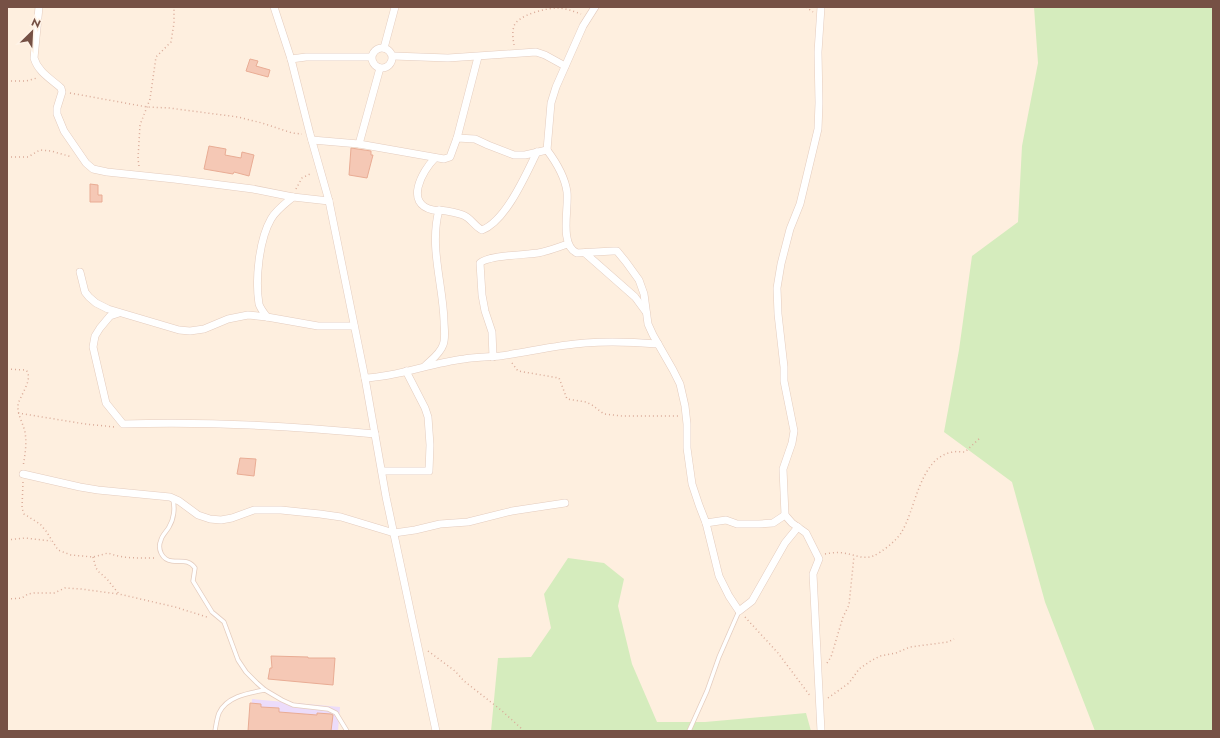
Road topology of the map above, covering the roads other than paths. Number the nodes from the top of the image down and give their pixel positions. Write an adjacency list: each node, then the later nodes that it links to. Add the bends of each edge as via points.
1 (39, 7): 19 (street, via 34,58 36,65 61,88 57,114 64,131 93,169 253,189)
2 (274, 7): 10 (street)
3 (395, 7): 6 (street)
4 (595, 7): 11 (street)
5 (821, 7): 39 (street, via 818,129 800,204 790,229 777,288 784,381 794,431 783,469)
6 (384, 48): 7 (street, via 391,51); 8 (street, via 377,49)
7 (393, 56): 9 (street); 12 (street, via 390,66)
8 (371, 57): 10 (street); 12 (street)
9 (478, 57): 11 (street, via 536,52); 14 (street)
10 (291, 58): 13 (street)
11 (565, 66): 16 (street, via 551,103)
12 (380, 68): 15 (street)
13 (311, 137): 15 (street); 20 (street)
14 (457, 138): 17 (street, via 475,139 514,155); 18 (street, via 450,157)
15 (359, 144): 18 (street)
16 (547, 150): 17 (street); 22 (street, via 563,178 567,192)
17 (537, 152): 21 (street, via 510,203 486,228 478,228 470,219 457,212)
18 (435, 158): 21 (street, via 424,171 417,195 423,205)
19 (293, 197): 20 (street); 27 (street, via 272,218 264,235 258,283 259,306)
20 (329, 201): 28 (street)
21 (439, 210): 31 (street, via 436,231 444,336 443,345)
22 (568, 244): 23 (street, via 577,253); 30 (street, via 551,250 498,257 480,263 482,295 492,332)
23 (585, 253): 25 (street, via 635,297); 25 (street, via 617,251 639,280)
24 (80, 272): 26 (street, via 85,292 89,297)
25 (646, 312): 29 (street, via 648,324)
26 (119, 313): 27 (street, via 190,331 204,329 237,317); 34 (street, via 110,316 100,328 95,336 93,348 106,403 123,424 240,425)
27 (267, 317): 28 (street, via 318,326)
28 (354, 326): 33 (street)
29 (658, 344): 30 (street, via 585,343); 40 (street, via 680,384 686,416 688,463 698,505)
30 (492, 357): 31 (street)
31 (425, 366): 32 (street)
32 (406, 371): 33 (street); 35 (street, via 428,417 429,470)
33 (365, 378): 34 (street)
34 (375, 434): 35 (street)
35 (382, 471): 42 (street)
36 (23, 474): 37 (street, via 98,490)
37 (170, 497): 42 (street, via 198,515 210,519 232,518 254,510 281,510 341,517); 44 (lane, via 173,500 174,514 161,539 161,554 172,561 184,561 193,565 193,582 199,594 212,612 224,622 238,660 246,672)
38 (565, 503): 42 (street)
39 (785, 515): 40 (street, via 774,523 737,524 726,520); 41 (street)
40 (706, 523): 43 (street, via 719,576)
41 (798, 527): 43 (street, via 785,543 752,601); 49 (street, via 806,533 819,559 813,574)
42 (394, 533): 47 (street)
43 (739, 611): 48 (lane)
44 (265, 690): 45 (lane, via 229,700 219,712); 46 (lane, via 293,705 336,712)
45 (215, 731)
46 (347, 731)
47 (436, 731)
48 (689, 731)
49 (821, 731)

